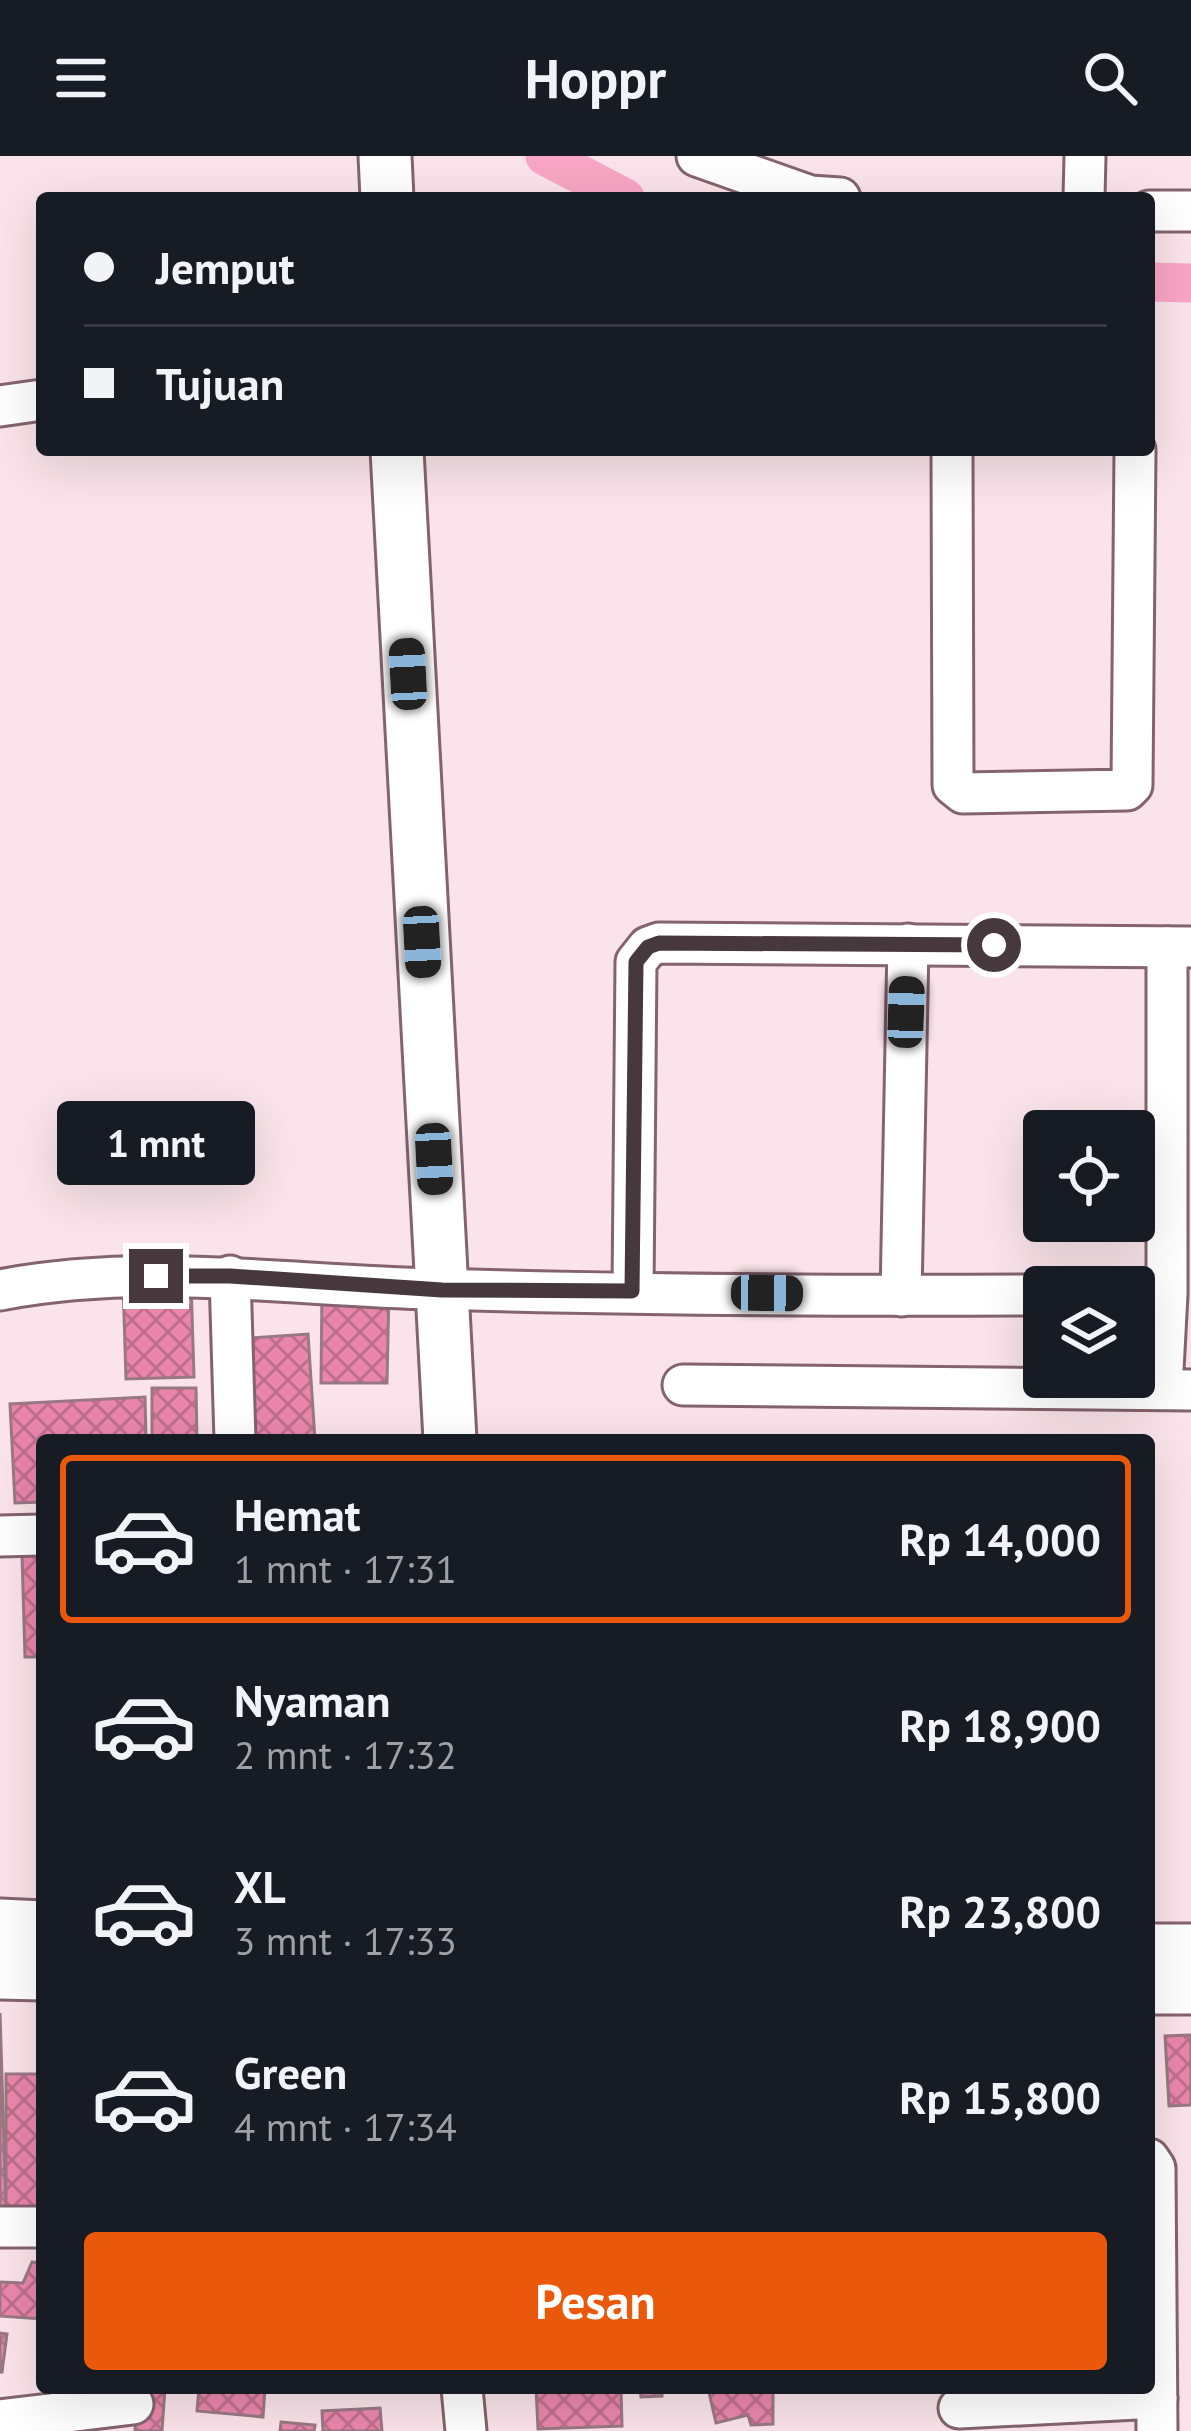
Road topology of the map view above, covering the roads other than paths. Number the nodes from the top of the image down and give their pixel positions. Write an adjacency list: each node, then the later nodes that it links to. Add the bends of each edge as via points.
1 (385, 156): 4 (main road)
2 (697, 156): 5 (street)
3 (1085, 156): 6 (street)
4 (387, 192)
5 (799, 192)
6 (1084, 192)
7 (1155, 211): 8 (street)
8 (1191, 211)
9 (36, 401): 10 (street)
10 (0, 406)
11 (397, 456): 18 (main road)
12 (952, 456): 13 (street, via 953,785 963,793 1132,785)
13 (1135, 456)
14 (908, 944): 15 (street); 19 (street, via 659,943 640,954); 21 (street)
15 (1179, 946): 20 (street)
16 (230, 1276): 17 (street, via 119,1276); 18 (street); 25 (street)
17 (0, 1290)
18 (442, 1290): 19 (street); 26 (main road)
19 (632, 1291): 21 (street)
20 (1164, 1294): 24 (street)
21 (901, 1295): 22 (street)
22 (1023, 1295)
23 (683, 1385): 24 (street)
24 (1177, 1389)
25 (236, 1434)
26 (451, 1434)
27 (36, 1534): 28 (street)
28 (0, 1536)
29 (0, 1925): 30 (main road)
30 (36, 1927)
31 (1155, 1950): 32 (main road)
32 (1191, 1950)
33 (0, 1973): 34 (main road)
34 (36, 1974)
35 (1155, 1988): 36 (main road)
36 (1191, 1988)
37 (0, 2227): 38 (street)
38 (36, 2227)
39 (1155, 2373): 43 (street)
40 (463, 2394): 45 (street)
41 (133, 2408): 44 (street)
42 (959, 2409): 43 (street)
43 (1157, 2414)
44 (0, 2420)
45 (466, 2431)

